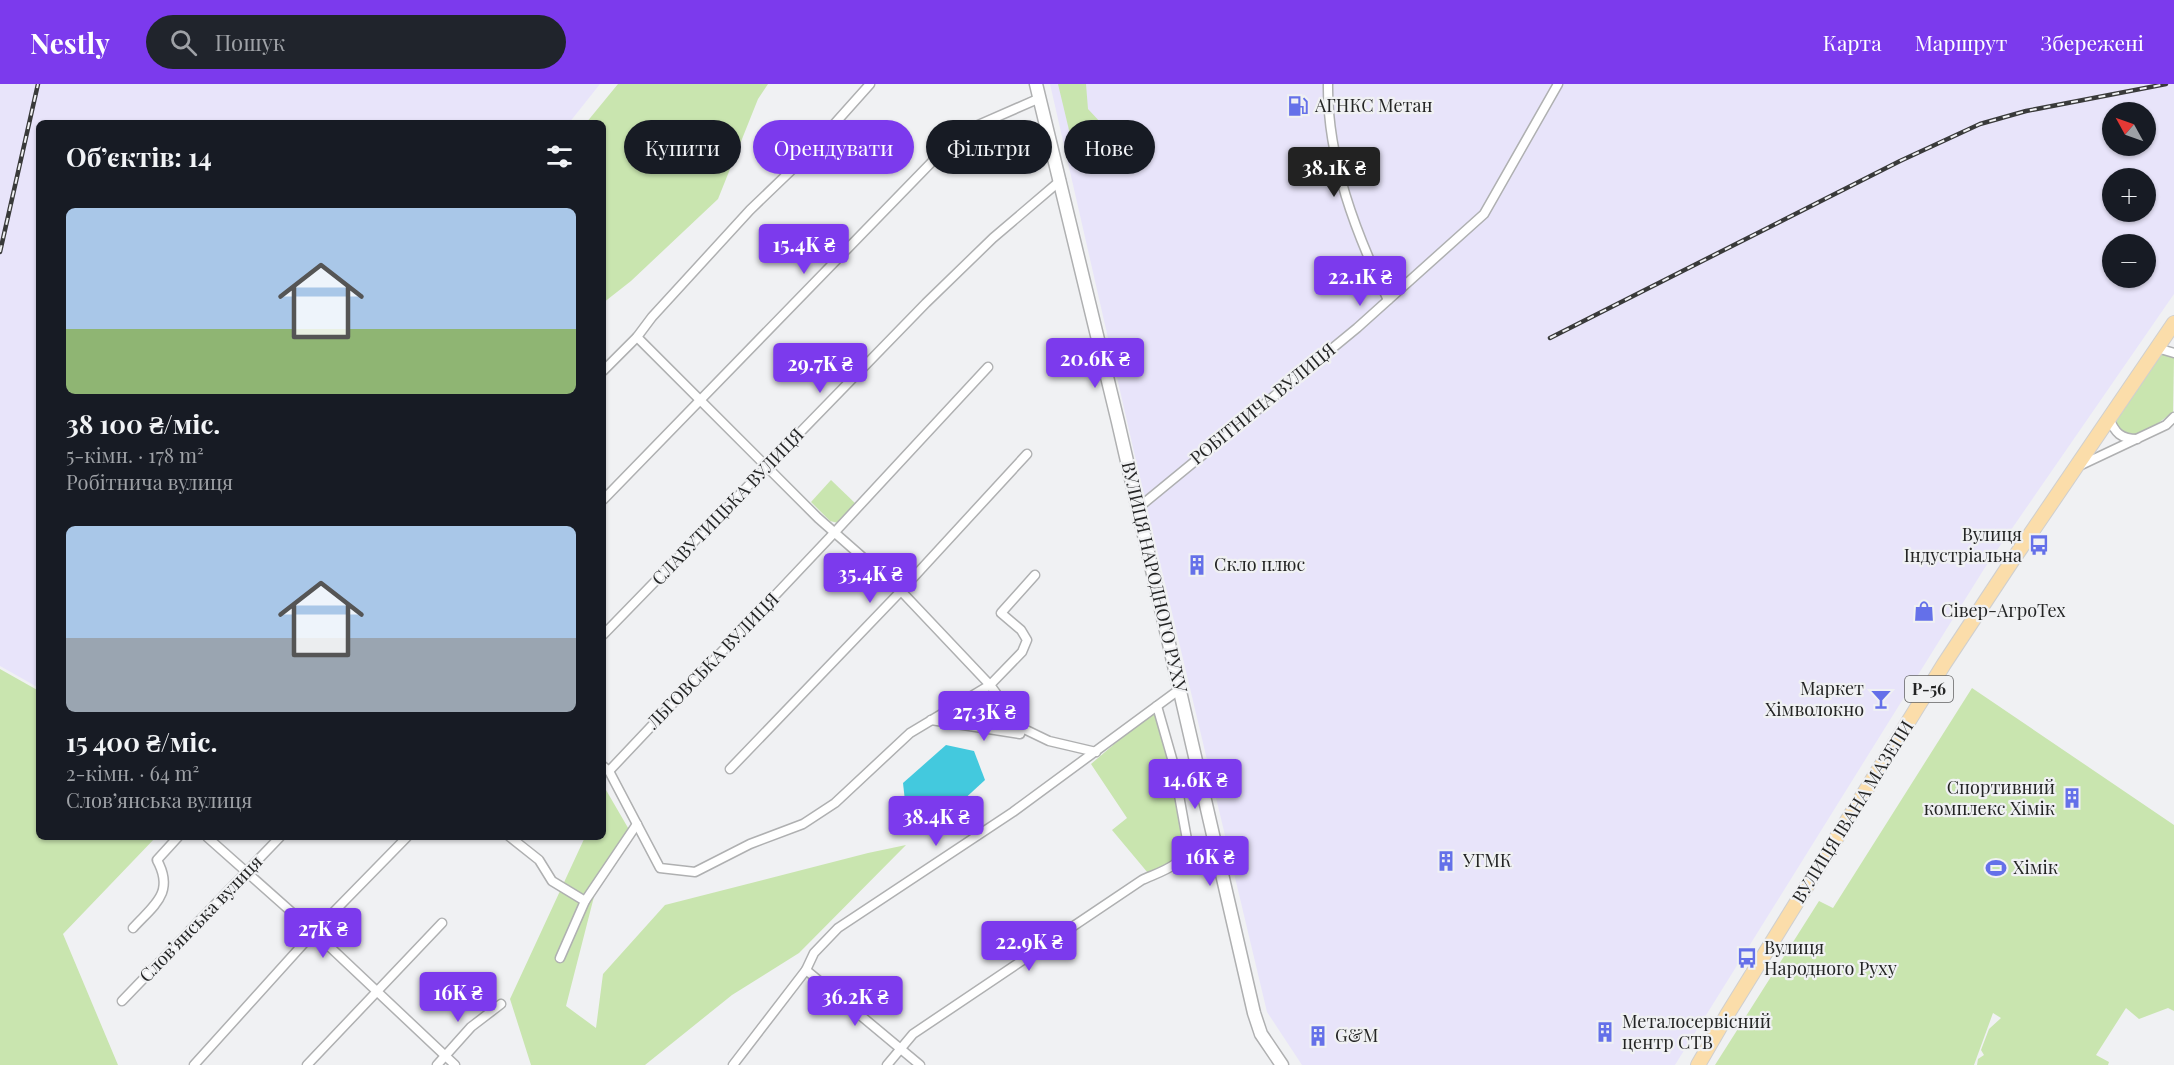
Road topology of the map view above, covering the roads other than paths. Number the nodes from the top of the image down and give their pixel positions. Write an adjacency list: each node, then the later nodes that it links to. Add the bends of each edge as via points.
1 (870, 84): 9 (street)
2 (1036, 84): 5 (main road, ВУЛИЦЯ НАРОДНОГО РУХУ)
3 (1328, 84): 7 (street, via 1328,112 1339,173 1369,262)
4 (1558, 84): 7 (street, РОБІТНИЧА ВУЛИЦЯ, via 1484,214)
5 (1040, 98): 6 (main road, ВУЛИЦЯ НАРОДНОГО РУХУ); 14 (street, via 960,133)
6 (1061, 180): 20 (street, СЛАВУТИЦЬКА ВУЛИЦЯ, via 993,238); 23 (main road, ВУЛИЦЯ НАРОДНОГО РУХУ)
7 (1388, 300): 23 (street, РОБІТНИЧА ВУЛИЦЯ)
8 (2174, 323): 10 (main road, ВУЛИЦЯ ІВАНА МАЗЕПИ / Р-56)
9 (637, 337): 13 (street); 14 (street)
10 (2157, 348): 11 (street); 16 (main road, ВУЛИЦЯ ІВАНА МАЗЕПИ / Р-56)
11 (2174, 353)
12 (988, 367): 24 (street, ЛЬГОВСЬКА ВУЛИЦЯ)
13 (606, 368)
14 (700, 400): 20 (street); 22 (street)
15 (2174, 417): 17 (street)
16 (2109, 418): 18 (street, via 2120,436); 21 (main road, ВУЛИЦЯ ІВАНА МАЗЕПИ / Р-56)
17 (2170, 424): 18 (street)
18 (2138, 439): 21 (street)
19 (1027, 454): 26 (street)
20 (767, 467): 24 (street); 27 (street, СЛАВУТИЦЬКА ВУЛИЦЯ)
21 (2075, 468): 62 (main road, ВУЛИЦЯ ІВАНА МАЗЕПИ / Р-56, via 1944,664)
22 (606, 497)
23 (1138, 508): 29 (main road, ВУЛИЦЯ НАРОДНОГО РУХУ)
24 (834, 533): 26 (street); 34 (street, ЛЬГОВСЬКА ВУЛИЦЯ)
25 (1035, 574): 28 (street, via 1001,613 1027,640 1022,652)
26 (901, 591): 28 (street); 35 (street)
27 (606, 632)
28 (990, 685): 31 (street); 32 (street)
29 (1179, 689): 30 (street); 61 (main road, ВУЛИЦЯ НАРОДНОГО РУХУ, via 1254,1013 1261,1034)
30 (1156, 706): 33 (street); 52 (street, via 1173,762 1188,845 1186,855 913,1034)
31 (931, 720): 32 (street, via 1020,734); 36 (street, via 910,733 835,803 803,824 750,844 695,872 660,868)
32 (1022, 728): 33 (street, via 1049,741)
33 (1096, 752): 48 (street, via 838,928 814,953)
34 (606, 768): 36 (street)
35 (730, 769)
36 (637, 825): 43 (street)
37 (175, 840): 45 (street, via 157,860 164,874 162,896)
38 (211, 840): 42 (street)
39 (277, 840): 42 (street, Словʼянська вулиця)
40 (404, 840): 46 (street)
41 (514, 840): 43 (street, via 539,860 552,881)
42 (247, 871): 46 (street); 50 (street, Словʼянська вулиця)
43 (585, 901): 47 (street)
44 (442, 923): 49 (street)
45 (133, 928)
46 (314, 932): 49 (street); 54 (street)
47 (560, 958)
48 (806, 970): 52 (street); 58 (street)
49 (376, 992): 53 (street); 55 (street)
50 (122, 1001)
51 (501, 1004): 53 (street, via 471,1027)
52 (900, 1048): 59 (street); 60 (street)
53 (445, 1056): 56 (street); 57 (street)
54 (194, 1065)
55 (307, 1065)
56 (437, 1065)
57 (455, 1065)
58 (733, 1065)
59 (887, 1065)
60 (920, 1065)
61 (1282, 1065)
62 (1698, 1065)

